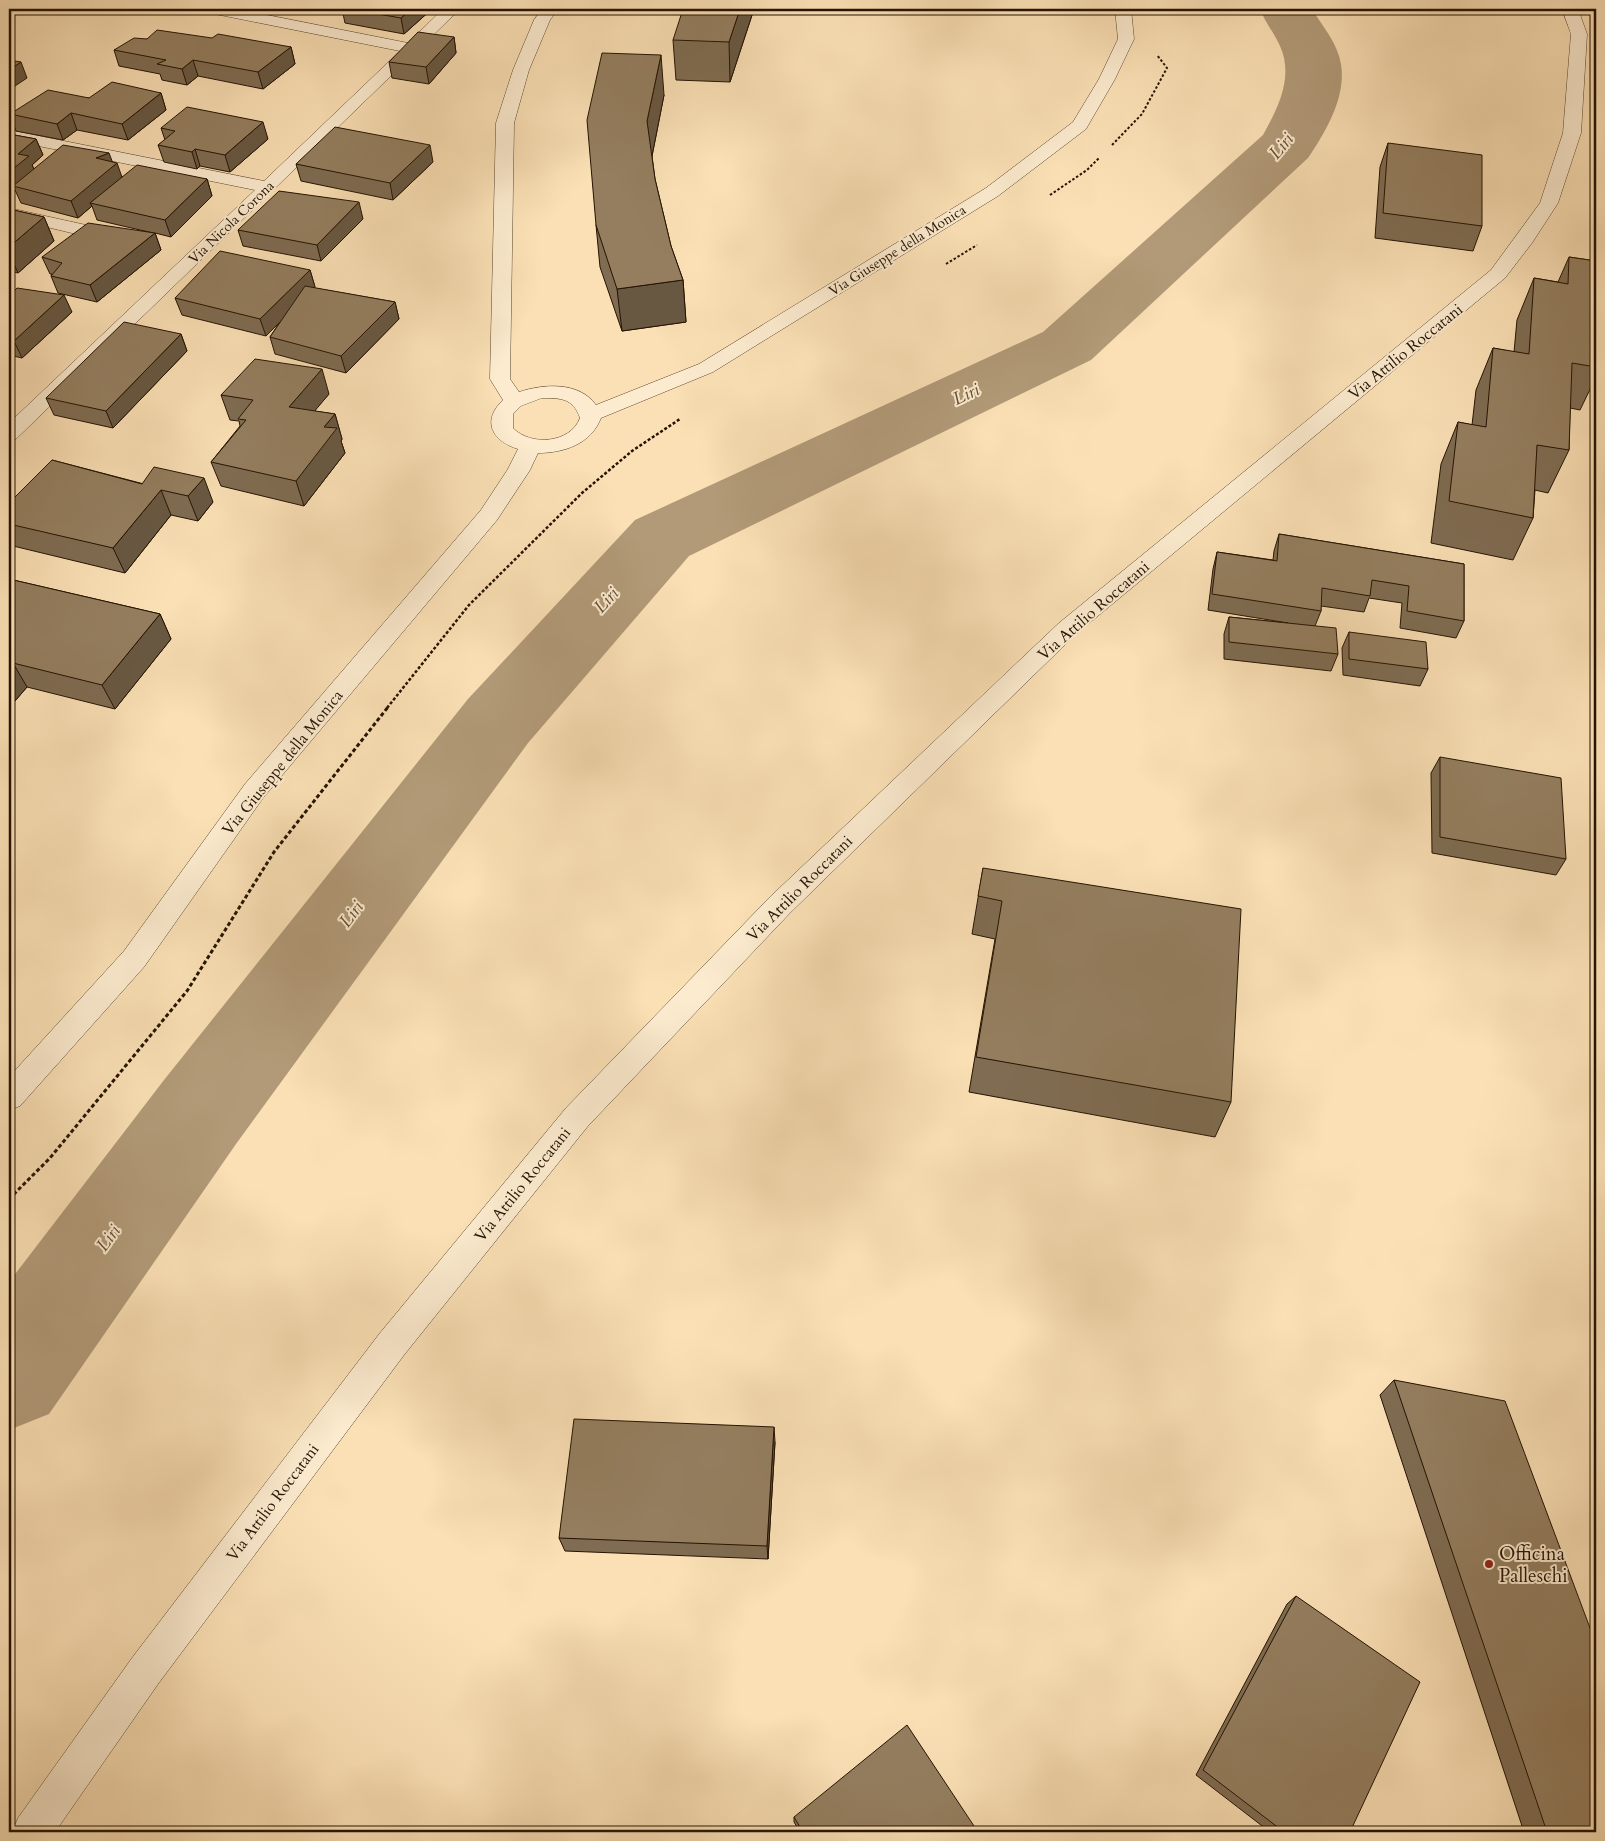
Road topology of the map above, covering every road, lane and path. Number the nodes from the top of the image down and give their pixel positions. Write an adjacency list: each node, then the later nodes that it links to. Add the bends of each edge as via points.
1 (215, 9): 6 (street)
2 (452, 9): 6 (street, Via Nicola Corona)
3 (550, 9): 17 (street, via 542,20 521,70 505,123 500,379)
4 (1123, 9): 19 (street, Via Giuseppe della Monica, via 1126,39 1080,125 992,192 706,368)
5 (1570, 9): 24 (street, Via Attilio Roccatani, via 1579,34 1572,133 1549,203 1498,274 1067,630 780,905 577,1117 392,1344 145,1671)
6 (411, 48): 11 (street, Via Nicola Corona)
7 (1153, 50): 9 (path, via 1167,68 1142,114)
8 (9, 135): 11 (street)
9 (1108, 149)
10 (1100, 156): 12 (path, via 1087,170)
11 (268, 187): 20 (street, Via Nicola Corona)
12 (1047, 198)
13 (9, 213): 14 (street)
14 (98, 233)
15 (984, 241): 16 (path)
16 (943, 266)
17 (514, 401): 19 (street, via 541,392 562,393 579,400); 21 (street, via 505,409 501,418 502,428 507,436)
18 (687, 414): 23 (path, via 632,451 582,492 469,605 274,852 187,991 50,1158)
19 (590, 415): 21 (street, via 589,424 572,439 545,447)
20 (9, 434)
21 (530, 446): 22 (street, Via Giuseppe della Monica, via 520,470 489,516 254,791 134,959)
22 (9, 1097)
23 (9, 1199)
24 (32, 1832)

